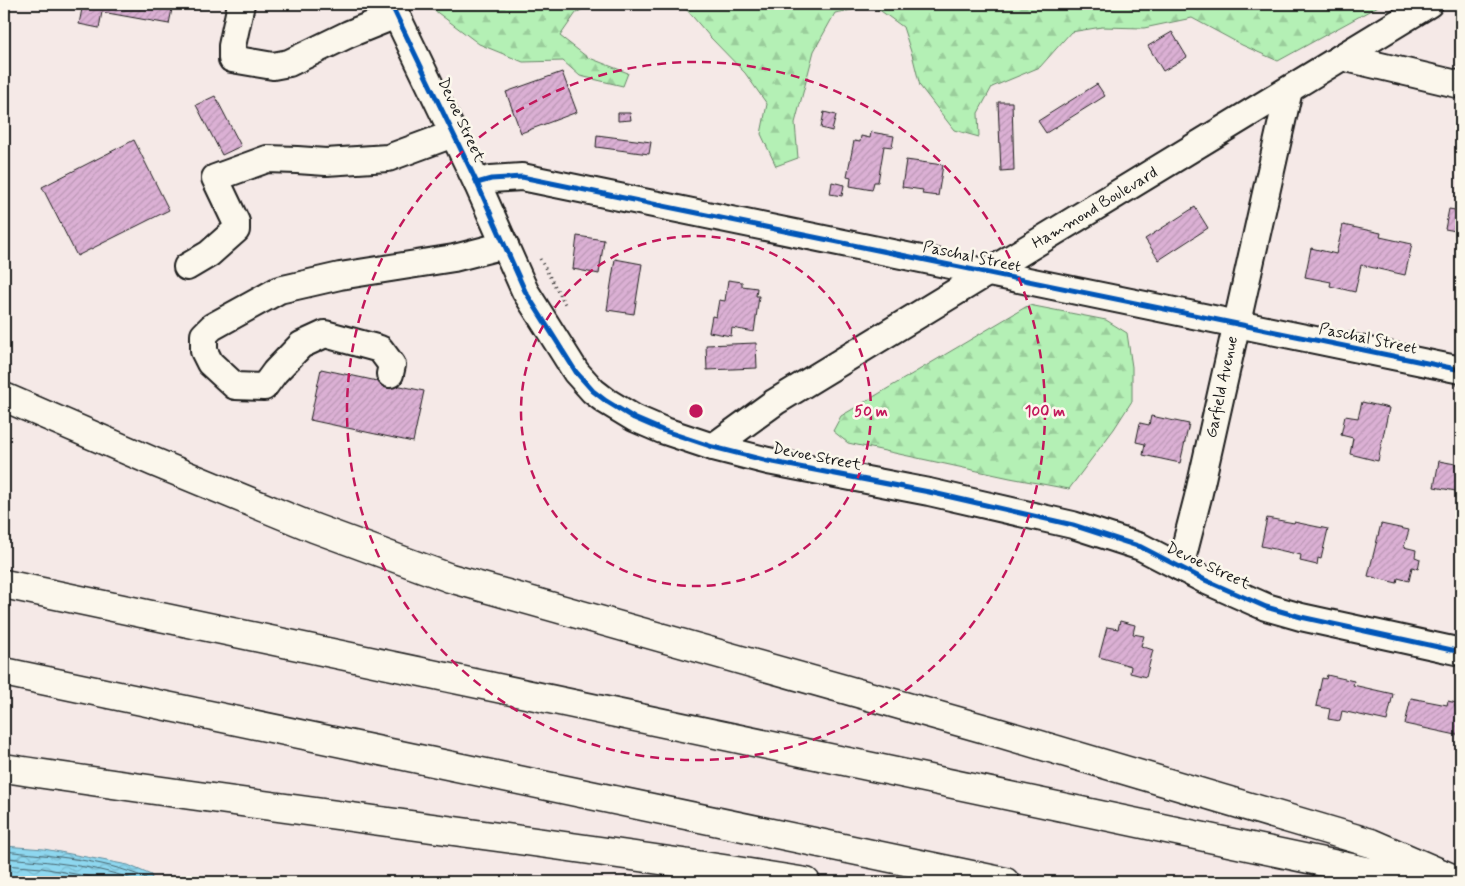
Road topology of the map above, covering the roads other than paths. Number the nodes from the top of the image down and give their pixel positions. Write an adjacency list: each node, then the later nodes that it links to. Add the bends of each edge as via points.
1 (241, 4): 3 (street, via 232,59 272,66 289,62 349,34)
2 (1429, 4): 4 (street, Hammond Boulevard)
3 (394, 9): 7 (street, Devoe Street)
4 (1342, 57): 5 (street); 6 (street, Hammond Boulevard)
5 (1461, 85)
6 (1288, 90): 11 (street, Hammond Boulevard); 12 (street, Garfield Avenue)
7 (454, 134): 8 (street, Devoe Street); 10 (street, via 388,158 326,162 267,159 215,178 236,222 236,230 210,254)
8 (477, 183): 9 (street, Devoe Street); 11 (street, Paschal Street, via 522,177)
9 (505, 245): 14 (street, via 454,258 340,276 279,290 212,327 204,335 204,351 210,363 235,386 264,387 300,345 325,334 380,349 392,365); 16 (street, Devoe Street, via 525,291 576,372 594,391 634,418)
10 (187, 267)
11 (988, 273): 12 (street, Paschal Street); 16 (street, Hammond Boulevard, via 775,402)
12 (1236, 324): 13 (street, Paschal Street); 17 (street, Garfield Avenue)
13 (1461, 370)
14 (390, 374)
15 (4, 396): 25 (highway, via 314,528 450,578 986,729 1371,843)
16 (713, 447): 17 (street, Devoe Street, via 1073,525 1141,548)
17 (1180, 567): 19 (street, Devoe Street, via 1266,606 1301,617)
18 (4, 584): 24 (highway)
19 (1461, 652)
20 (4, 672): 23 (highway)
21 (4, 768): 22 (highway)
22 (806, 882)
23 (1005, 882)
24 (1418, 882)
25 (1461, 882)

